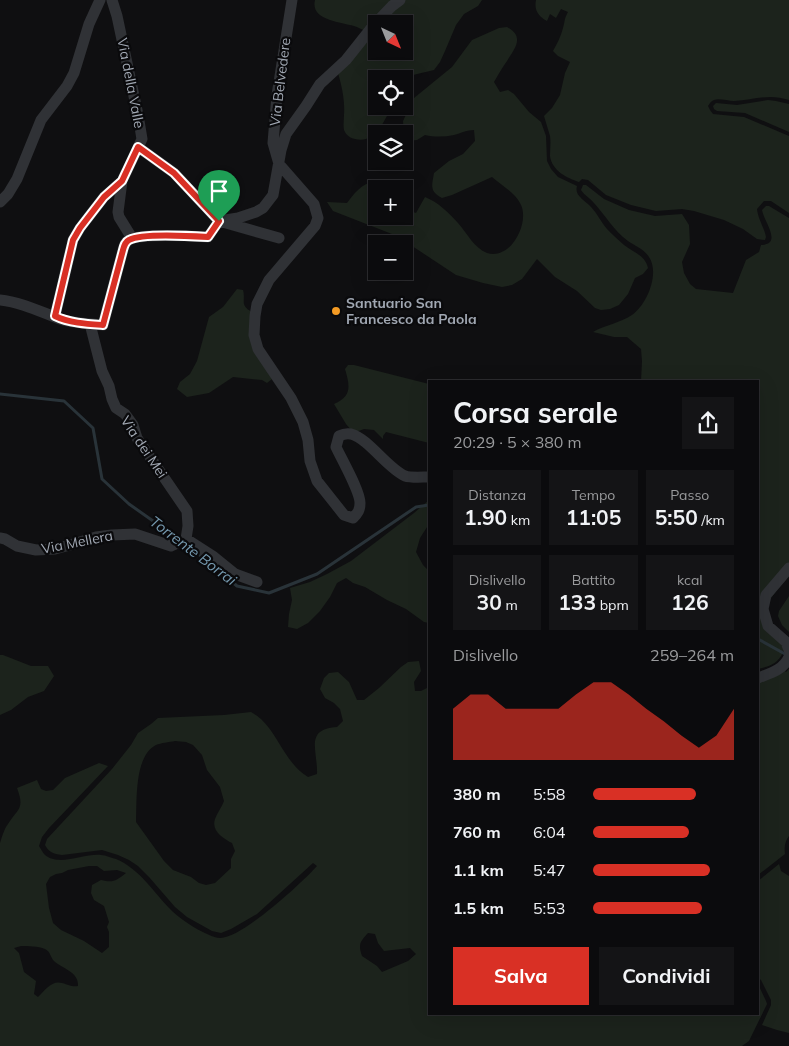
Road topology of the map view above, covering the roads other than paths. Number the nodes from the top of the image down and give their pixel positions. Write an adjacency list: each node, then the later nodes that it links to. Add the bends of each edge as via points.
1 (100, 0): 8 (street, via 74,73 41,120 18,179)
2 (112, 0): 5 (street, Via della Valle, via 138,115 142,139)
3 (292, 0): 6 (street, Via Belvedere, via 277,95 273,143)
4 (400, 0): 6 (street, via 320,84 286,134)
5 (138, 147): 7 (street); 9 (street, Via della Valle, via 174,173)
6 (278, 164): 9 (street, via 273,195 263,208 238,218); 15 (street, via 314,204 318,218 315,226 269,280 257,304 254,335 258,349 303,422 317,481 344,515 354,518 360,503 357,490 336,448 339,436 345,433 360,438 405,476)
7 (122, 181): 10 (street, via 118,212); 13 (street, via 104,197 73,240)
8 (0, 202)
9 (219, 221): 10 (street, via 208,237); 11 (street)
10 (132, 238): 14 (street, via 123,250 103,325)
11 (279, 238)
12 (0, 300): 13 (street)
13 (55, 316): 14 (street)
14 (90, 324): 17 (street, Via dei Mei, via 116,408 133,425 137,438 188,511)
15 (428, 477)
16 (0, 538): 17 (street, Via Mellera, via 36,550 55,549 112,535 135,534 172,546)
17 (183, 541): 19 (street, via 235,574)
18 (789, 568): 20 (street, via 766,595 763,609 768,626 786,642)
19 (257, 582)
20 (789, 650)
21 (789, 657): 22 (street, via 778,670)
22 (759, 678)

